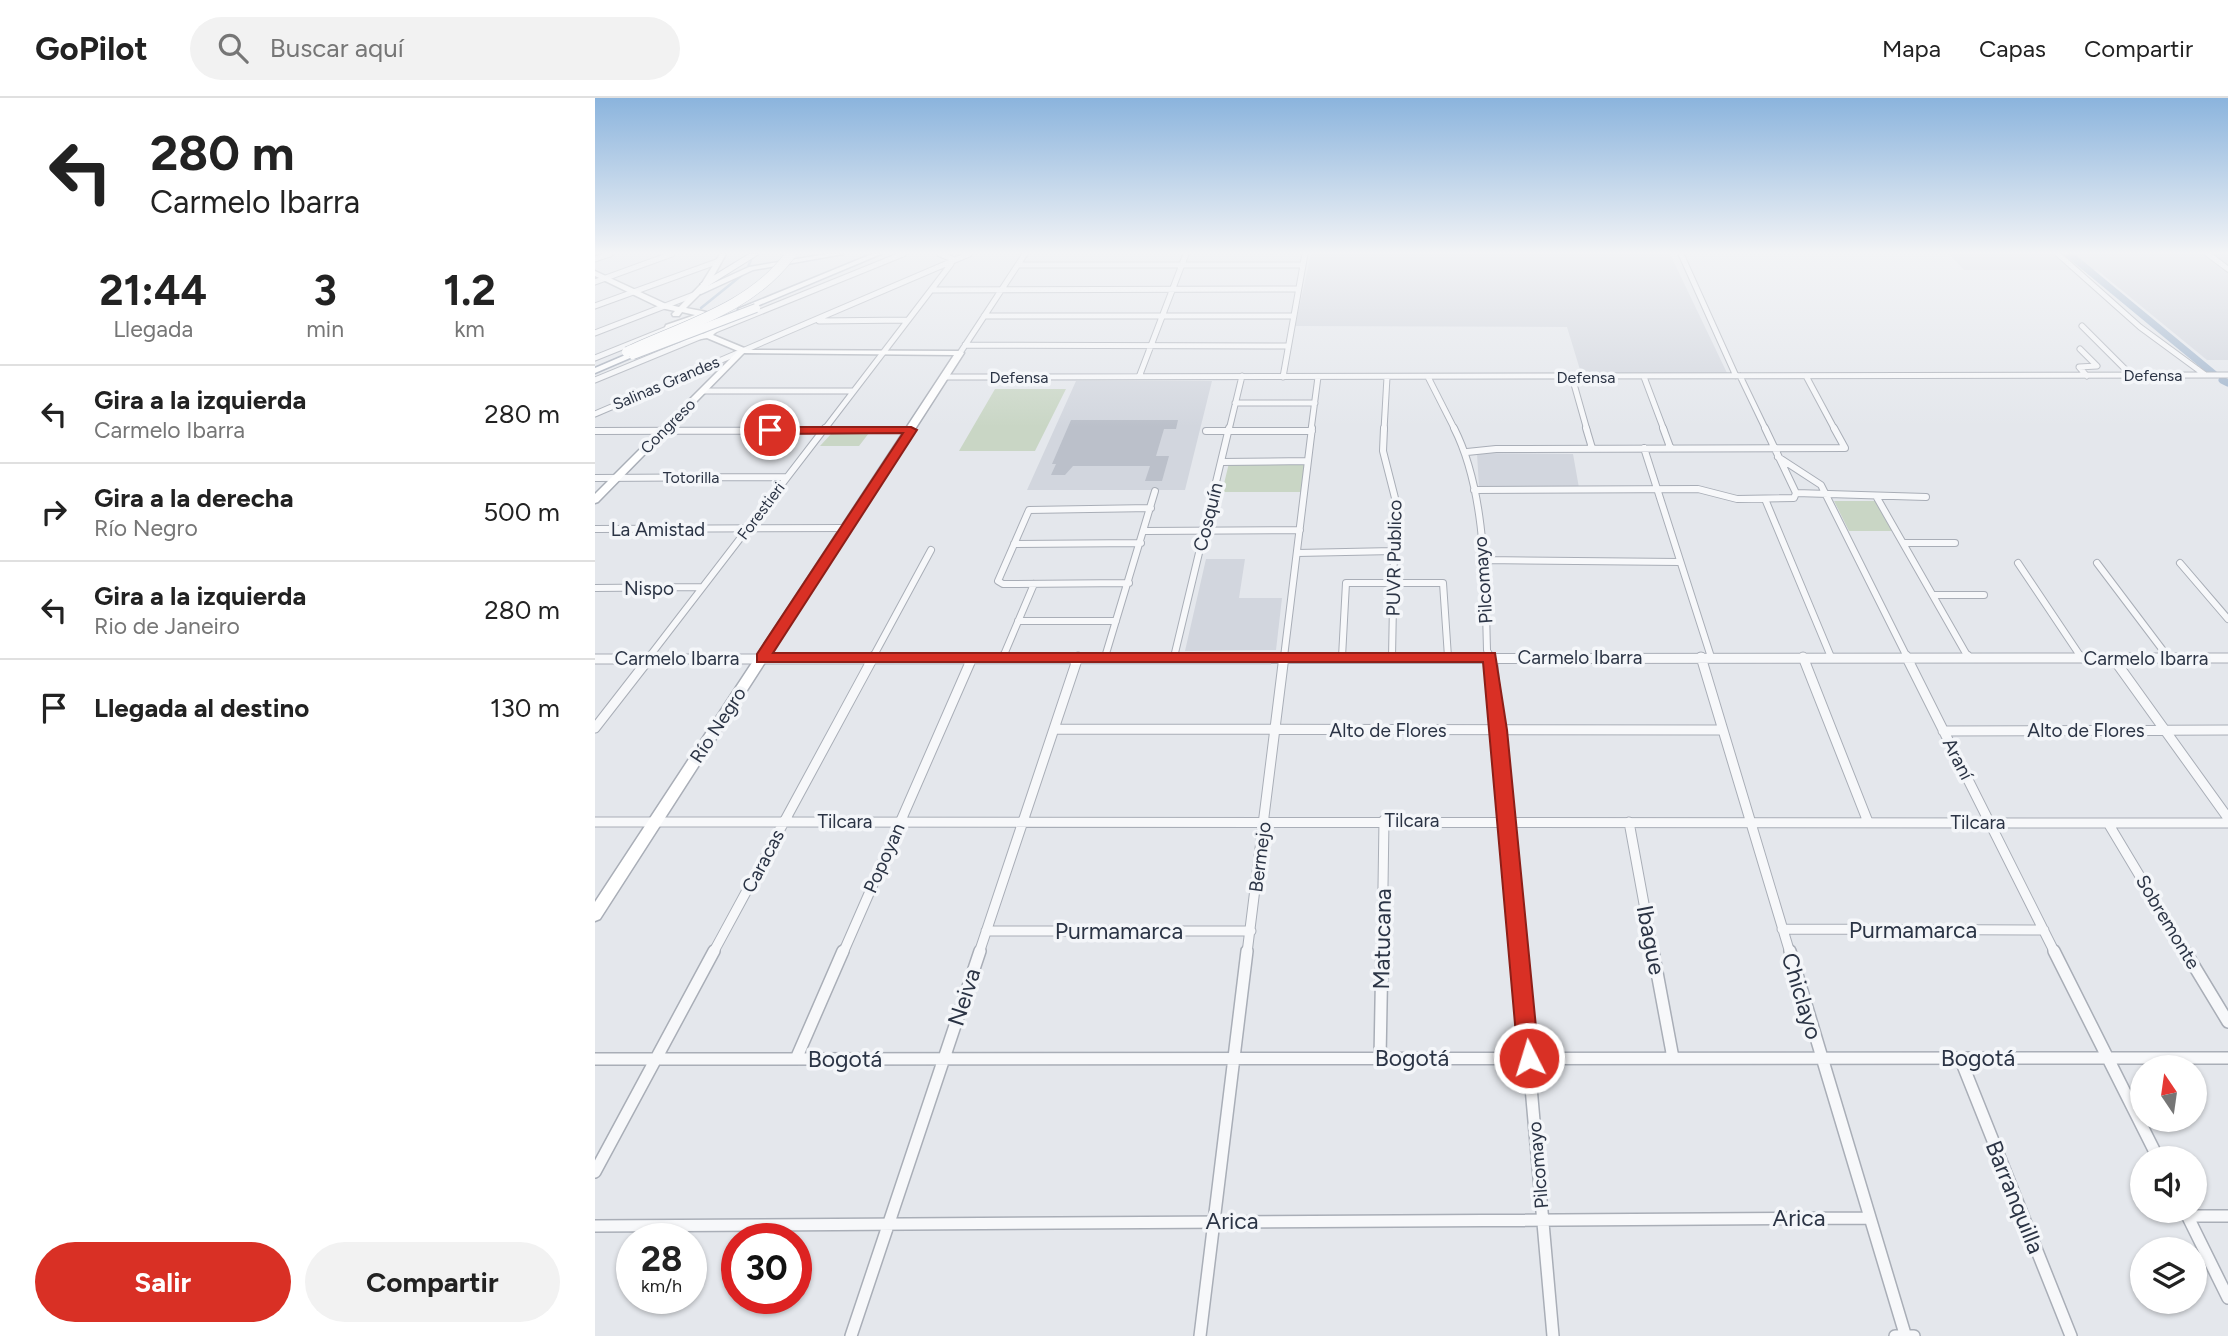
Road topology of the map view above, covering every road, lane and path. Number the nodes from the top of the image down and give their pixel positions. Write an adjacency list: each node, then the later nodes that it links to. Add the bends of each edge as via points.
1 (649, 312): 26 (street)
2 (665, 312): 24 (main road)
3 (678, 312): 24 (main road)
4 (685, 312): 17 (main road)
5 (716, 312): 34 (highway, bridge)
6 (727, 312): 34 (main road, bridge)
7 (739, 312): 21 (main road)
8 (746, 312): 34 (main road, bridge)
9 (761, 312): 27 (street)
10 (835, 312): 23 (street, Salinas Grandes)
11 (915, 312): 22 (street, Forestieri)
12 (987, 312): 18 (street, Río Negro)
13 (1164, 312): 19 (street)
14 (1294, 312): 20 (street)
15 (1708, 312): 42 (street)
16 (2123, 312): 39 (street)
17 (700, 316): 21 (main road); 24 (main road)
18 (984, 316): 19 (street); 30 (street, Río Negro)
19 (1162, 316): 20 (street); 28 (street)
20 (1293, 316): 29 (street)
21 (722, 319): 27 (main road)
22 (908, 320): 23 (street); 33 (street, Forestieri)
23 (813, 321): 32 (street, Salinas Grandes)
24 (668, 326): 27 (main road, via 666,334 679,340); 37 (street)
25 (2082, 326): 36 (street)
26 (595, 333)
27 (709, 333): 32 (main road); 54 (street)
28 (1150, 346): 29 (street); 30 (street); 47 (street)
29 (1288, 346): 48 (street)
30 (962, 349): 33 (main road); 46 (main road, Río Negro)
31 (2080, 349): 44 (street, via 2097,366 2079,367)
32 (740, 352): 33 (main road); 55 (main road, Congreso); 59 (street, Salinas Grandes)
33 (883, 353): 56 (street, Forestieri)
34 (630, 354): 38 (main road)
35 (2094, 356): 36 (street)
36 (2113, 356): 45 (street)
37 (595, 358)
38 (595, 368)
39 (2205, 375): 40 (street, Defensa); 45 (street, Defensa)
40 (2228, 375)
41 (1242, 376): 47 (street, Defensa); 48 (street, Defensa); 57 (street, Cosquín)
42 (1738, 376): 43 (street, Defensa); 53 (street, Defensa); 71 (street)
43 (1806, 376): 44 (street, Defensa); 71 (street, via 1845,448)
44 (2087, 376): 45 (street, Defensa)
45 (2132, 376)
46 (945, 377): 47 (street, Defensa); 61 (main road, Río Negro)
47 (1139, 377)
48 (1283, 377): 49 (street, Defensa)
49 (1318, 377): 50 (street, Defensa); 58 (street, Bermejo)
50 (1387, 377): 51 (street, Defensa); 98 (street, PUVR Publico, via 1383,451 1395,492)
51 (1428, 377): 52 (street, Defensa); 70 (street, Pilcomayo)
52 (1572, 377): 53 (street, Defensa); 68 (street)
53 (1644, 377): 67 (street)
54 (595, 380)
55 (703, 391): 56 (street); 63 (main road, Congreso)
56 (853, 391): 60 (street, Forestieri)
57 (1235, 403): 58 (street); 65 (street, Cosquín)
58 (1315, 403): 66 (street, Bermejo)
59 (595, 414)
60 (823, 430): 61 (street); 63 (street); 74 (street, Forestieri)
61 (911, 430): 88 (main road, Río Negro)
62 (595, 431): 63 (street)
63 (663, 431): 76 (main road, Congreso)
64 (1206, 431): 65 (street)
65 (1228, 431): 66 (street); 73 (street, Cosquín)
66 (1312, 431): 72 (street, Bermejo)
67 (1670, 447): 69 (street); 71 (street)
68 (1592, 448): 69 (street); 70 (street)
69 (1644, 448): 77 (street, Chiclayo)
70 (1467, 452): 78 (street, Pilcomayo)
71 (1777, 453): 80 (street); 81 (street, Araní, via 1821,485)
72 (1308, 461): 73 (street); 90 (street, Bermejo)
73 (1221, 462): 92 (street, Cosquín)
74 (787, 477): 76 (street, Totorilla); 87 (street, Forestieri)
75 (595, 478): 76 (street, Totorilla)
76 (617, 478): 85 (main road, Congreso)
77 (1657, 489): 78 (street); 84 (street, via 1703,489 1728,498); 101 (street, Chiclayo)
78 (1475, 490): 100 (street, Pilcomayo)
79 (1156, 491): 86 (street)
80 (1796, 493): 81 (street); 84 (street, via 1794,498)
81 (1826, 496): 82 (street); 131 (street, Araní)
82 (1876, 496): 83 (street); 94 (street)
83 (1926, 497)
84 (1765, 499): 125 (street)
85 (595, 500)
86 (1151, 508): 91 (street); 96 (street, via 1033,509 1027,512)
87 (748, 528): 88 (street, La Amistad); 89 (street, La Amistad); 108 (street, Forestieri)
88 (847, 528): 127 (main road, Río Negro)
89 (595, 529)
90 (1300, 530): 92 (street); 99 (street, Bermejo)
91 (1146, 531): 92 (street); 93 (street)
92 (1204, 531): 117 (street, Cosquín)
93 (1141, 543): 96 (street); 105 (street)
94 (1903, 543): 95 (street); 110 (street)
95 (1955, 543)
96 (1014, 544): 107 (street, via 998,581)
97 (931, 550): 128 (street, Caracas)
98 (1394, 551): 99 (street); 106 (street, PUVR Publico)
99 (1297, 553): 118 (street, Bermejo)
100 (1483, 560): 101 (street); 122 (street, Pilcomayo)
101 (1680, 562): 123 (street, Chiclayo)
102 (2018, 563): 133 (street)
103 (2097, 563): 135 (street)
104 (2180, 563): 112 (street)
105 (1129, 583): 107 (street); 114 (street)
106 (1394, 583): 119 (street, via 1346,583); 120 (street, PUVR Publico); 121 (street, via 1443,583)
107 (1034, 584): 113 (street)
108 (702, 587): 109 (street, Nispo); 126 (street, Forestieri)
109 (595, 588)
110 (1933, 595): 111 (street); 132 (street)
111 (1984, 595)
112 (2228, 619)
113 (1018, 621): 114 (street); 130 (street)
114 (1116, 621): 116 (street)
115 (1078, 657): 116 (street, Carmelo Ibarra); 130 (street, Carmelo Ibarra); 139 (street, Neiva)
116 (1105, 657): 117 (street, Carmelo Ibarra)
117 (1174, 657): 118 (street, Carmelo Ibarra)
118 (1284, 657): 119 (street, Carmelo Ibarra); 140 (street, Bermejo)
119 (1342, 657): 120 (street, Carmelo Ibarra)
120 (1392, 657): 121 (street, Carmelo Ibarra)
121 (1448, 657): 122 (street, Carmelo Ibarra)
122 (1490, 657): 123 (street, Carmelo Ibarra); 141 (street, Pilcomayo)
123 (1706, 657): 124 (street, Carmelo Ibarra); 142 (street, Chiclayo)
124 (1803, 657): 125 (street, Carmelo Ibarra); 157 (street)
125 (1831, 657): 131 (street, Carmelo Ibarra)
126 (648, 658): 127 (street, Carmelo Ibarra); 137 (street, Carmelo Ibarra); 138 (street, Forestieri)
127 (762, 658): 128 (street, Carmelo Ibarra); 151 (main road, Río Negro)
128 (873, 658): 129 (street, Carmelo Ibarra); 152 (street, Caracas)
129 (972, 658): 130 (street, Carmelo Ibarra); 153 (street, Popoyan)
130 (1003, 658)
131 (1906, 658): 132 (street, Carmelo Ibarra); 145 (street, Araní)
132 (1968, 658): 133 (street, Carmelo Ibarra)
133 (2081, 658): 134 (street, Carmelo Ibarra)
134 (2113, 658): 135 (street, Carmelo Ibarra); 143 (street)
135 (2169, 658): 136 (street, Carmelo Ibarra)
136 (2228, 658)
137 (595, 659)
138 (595, 728)
139 (1054, 729): 140 (street, Alto de Flores); 146 (street, Neiva)
140 (1276, 729): 141 (street, Alto de Flores); 147 (street, Bermejo)
141 (1499, 730): 142 (street, Alto de Flores); 149 (street, Pilcomayo)
142 (1722, 730): 156 (street, Chiclayo)
143 (2165, 730): 144 (street, Alto de Flores); 145 (street, Alto de Flores); 150 (street)
144 (2228, 730)
145 (1943, 731): 158 (street, Araní)
146 (1024, 820): 147 (street, Tilcara); 153 (street, Tilcara); 163 (street, Neiva)
147 (1265, 820): 148 (street, Tilcara); 164 (street, Bermejo)
148 (1384, 820): 149 (street, Tilcara); 167 (street, Matucana)
149 (1507, 820): 155 (street, Tilcara); 168 (street, Pilcomayo)
150 (2228, 820): 159 (street, Tilcara)
151 (656, 821): 152 (street, Tilcara); 154 (street, Tilcara); 160 (main road, Río Negro)
152 (785, 821): 153 (street, Tilcara); 174 (street, Caracas)
153 (900, 821): 175 (street, Popoyan)
154 (595, 822)
155 (1629, 822): 156 (street, Tilcara); 169 (street, Ibague)
156 (1750, 822): 157 (street, Tilcara); 161 (street, Chiclayo)
157 (1868, 822): 158 (street, Tilcara)
158 (1990, 822): 159 (street, Tilcara); 162 (street, Araní)
159 (2108, 823): 165 (street, Sobremonte)
160 (595, 914)
161 (1782, 929): 162 (street, Purmamarca); 177 (street, Chiclayo)
162 (2044, 930): 171 (street, Araní)
163 (986, 931): 164 (street, Purmamarca); 176 (street, Neiva)
164 (1251, 931): 166 (street, Bermejo)
165 (2228, 1022)
166 (1235, 1058): 167 (street, Bogotá); 176 (street, Bogotá); 184 (street, Bermejo)
167 (1380, 1058): 168 (street, Bogotá)
168 (1529, 1058): 169 (street, Bogotá); 183 (street, Pilcomayo)
169 (1673, 1058): 177 (street, Bogotá)
170 (1960, 1058): 171 (street, Bogotá); 177 (street, Bogotá); 193 (street, Barranquilla)
171 (2108, 1058): 172 (street, Bogotá); 178 (street, Araní)
172 (2228, 1058)
173 (595, 1059): 174 (street, Bogotá)
174 (656, 1059): 175 (street, Bogotá); 179 (street, Caracas)
175 (796, 1059): 176 (street, Bogotá)
176 (944, 1059): 185 (street, Neiva)
177 (1821, 1059): 182 (street, Chiclayo)
178 (2152, 1146)
179 (595, 1172)
180 (2207, 1215): 181 (street)
181 (2228, 1216)
182 (1870, 1218): 183 (street, Arica); 189 (street, Chiclayo)
183 (1543, 1219): 184 (street, Arica); 192 (street, Pilcomayo)
184 (1215, 1221): 185 (street, Arica); 191 (street, Bermejo)
185 (889, 1223): 187 (street, Arica); 190 (street, Neiva)
186 (2191, 1223): 188 (street)
187 (595, 1226)
188 (2228, 1297)
189 (1905, 1335)
190 (851, 1336)
191 (1201, 1336)
192 (1553, 1336)
193 (2071, 1336)

